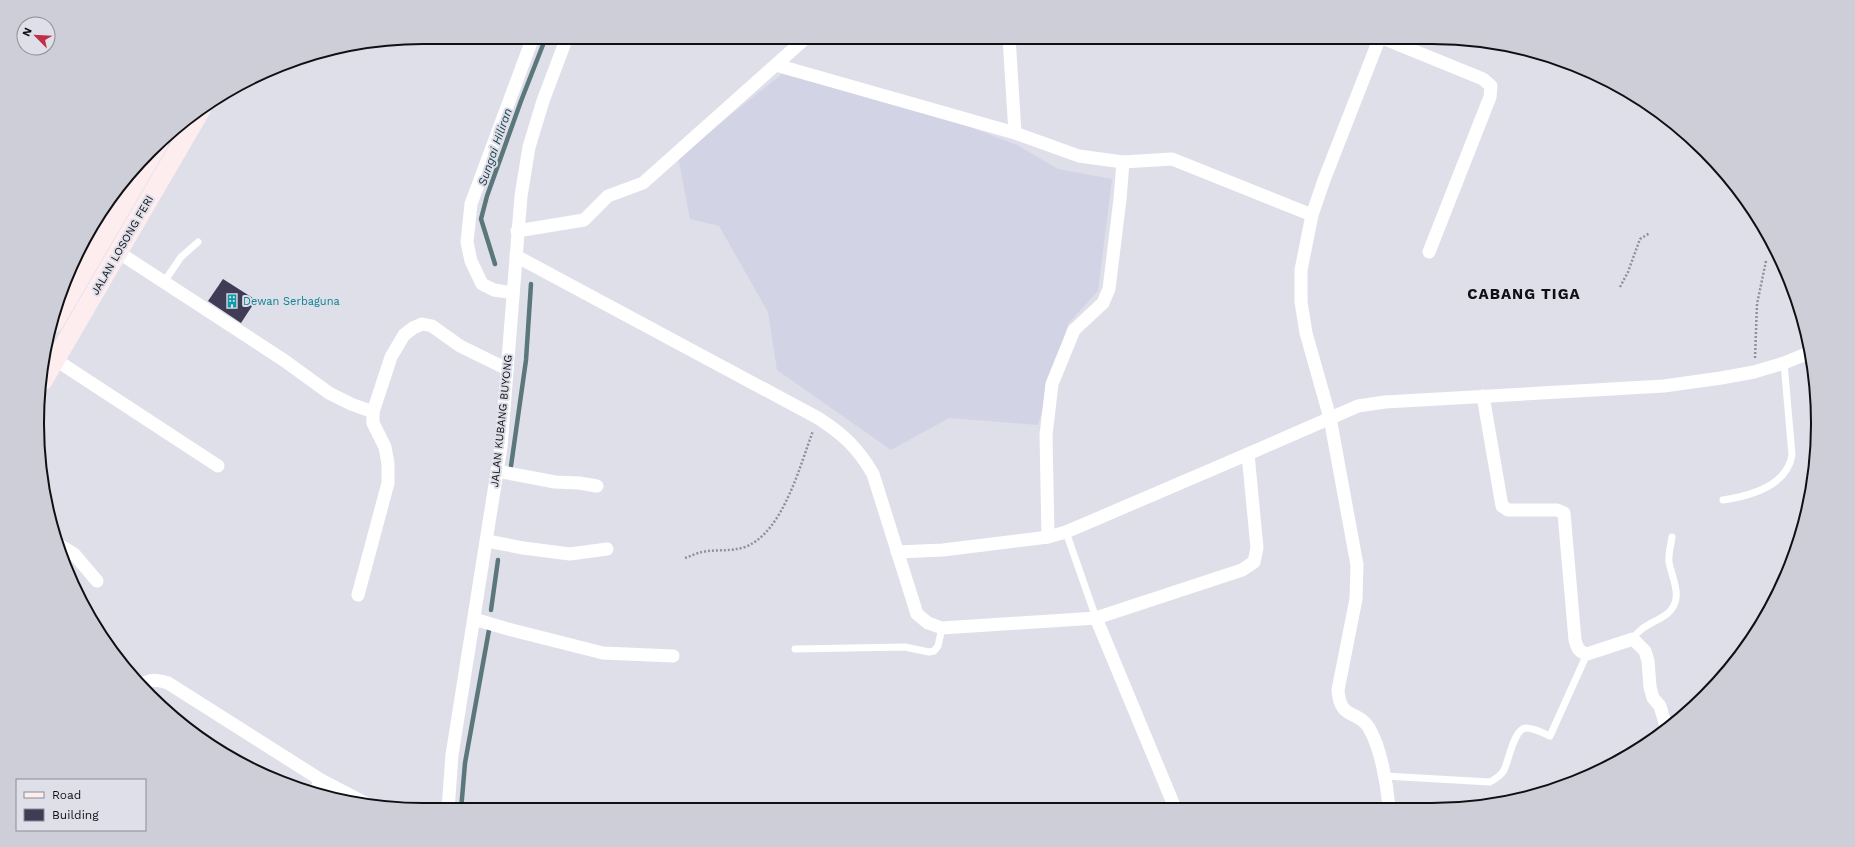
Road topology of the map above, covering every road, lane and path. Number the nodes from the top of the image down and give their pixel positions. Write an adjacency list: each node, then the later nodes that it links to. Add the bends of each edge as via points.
1 (530, 44): 23 (street, via 471,204 467,242 471,261 482,284 494,290)
2 (564, 44): 13 (street, JALAN KUBANG BUYONG, via 542,101 529,147)
3 (798, 44): 7 (street)
4 (1010, 44): 9 (street)
5 (1377, 44): 12 (street)
6 (1398, 44): 18 (street, via 1483,78 1491,86 1490,97)
7 (776, 65): 9 (street); 13 (street, via 643,183 608,196 584,220)
8 (195, 120): 17 (main road, JALAN LOSONG FERI)
9 (1016, 133): 10 (street, via 1072,154)
10 (1123, 162): 12 (street, via 1172,159); 41 (street, via 1109,289 1103,302 1074,330 1052,384 1046,434)
11 (137, 174): 15 (main road, JALAN LOSONG FERI)
12 (1312, 215): 34 (street, via 1301,270 1301,302 1306,333)
13 (518, 231): 19 (street, JALAN KUBANG BUYONG)
14 (1650, 233): 22 (path, via 1640,239)
15 (96, 234): 24 (main road, JALAN LOSONG FERI)
16 (198, 242): 21 (lane, via 181,257)
17 (118, 252): 21 (street); 26 (main road, JALAN LOSONG FERI)
18 (1429, 252)
19 (516, 256): 23 (street, JALAN KUBANG BUYONG); 33 (street)
20 (1766, 261): 29 (path, via 1757,304)
21 (164, 282): 32 (street, via 329,393)
22 (1620, 287)
23 (513, 293): 28 (street, JALAN KUBANG BUYONG)
24 (64, 301)
25 (1805, 354): 27 (street)
26 (56, 360): 30 (main road, JALAN LOSONG FERI); 36 (street)
27 (1784, 363): 29 (street); 39 (lane, via 1791,463 1785,474 1773,484)
28 (506, 369): 32 (street, via 460,346 432,326 422,324 404,335 391,357); 37 (street, JALAN KUBANG BUYONG)
29 (1754, 372): 31 (street, via 1664,386)
30 (47, 375)
31 (1483, 396): 34 (street, via 1385,402 1358,406); 55 (street, via 1502,506 1508,510 1557,510 1564,513 1575,640 1577,649)
32 (374, 412): 49 (street, via 374,423 385,447 388,483)
33 (818, 418): 46 (street, via 853,444 864,459 872,474); 47 (path, via 784,507 773,525 747,546 730,551 702,552)
34 (1330, 418): 35 (street); 59 (street, via 1358,582 1354,616 1338,690 1339,701 1344,710 1362,719 1368,726)
35 (1248, 454): 40 (street); 51 (street, via 1257,548 1254,562 1242,570)
36 (218, 466)
37 (497, 471): 38 (street, via 555,482); 43 (street, JALAN KUBANG BUYONG)
38 (597, 486)
39 (1723, 500)
40 (1066, 532): 41 (street); 51 (lane)
41 (1048, 537): 46 (street, via 943,550)
42 (1672, 537): 53 (lane, via 1669,561 1677,588 1674,603 1667,614 1641,629)
43 (486, 541): 45 (street, via 570,554); 50 (street, JALAN KUBANG BUYONG)
44 (65, 549): 48 (street, via 74,554)
45 (607, 549)
46 (897, 552): 52 (street, via 917,614 928,623)
47 (685, 558)
48 (97, 581)
49 (358, 595)
50 (474, 618): 56 (street, via 603,652); 63 (street, JALAN KUBANG BUYONG, via 452,755)
51 (1096, 618): 52 (street); 64 (street)
52 (942, 628): 54 (lane, via 938,646 929,652 905,647)
53 (1633, 639): 55 (street); 58 (street, via 1645,651 1653,698 1660,706)
54 (795, 649)
55 (1587, 654): 59 (lane, via 1550,736 1524,728 1518,732 1503,771 1497,778 1490,782)
56 (674, 656)
57 (146, 682): 60 (street, via 154,679 168,683)
58 (1665, 723)
59 (1385, 776): 65 (street)
60 (321, 780): 61 (street); 62 (street)
61 (317, 788)
62 (353, 797)
63 (449, 803)
64 (1173, 803)
65 (1388, 803)

